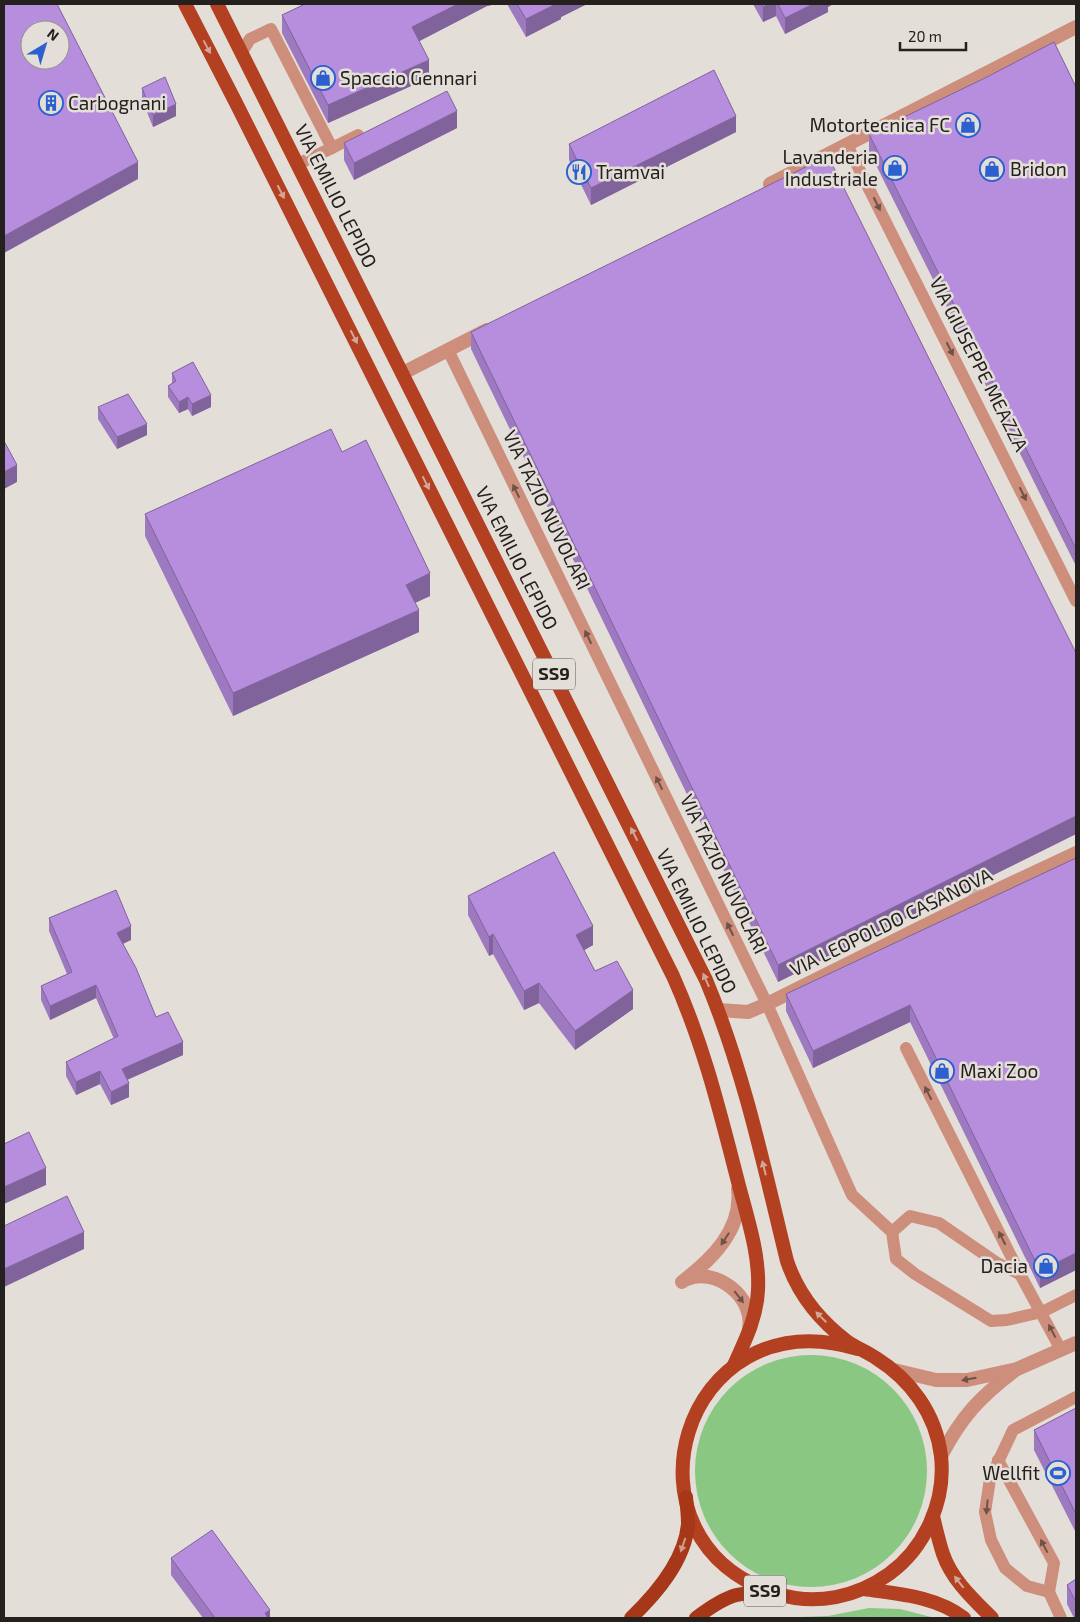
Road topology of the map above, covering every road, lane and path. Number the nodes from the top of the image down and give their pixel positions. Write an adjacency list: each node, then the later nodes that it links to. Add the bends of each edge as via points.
1 (185, 4): 18 (main road, SS9, one-way to 18, via 673,976 706,1059)
2 (217, 4): 4 (main road, VIA EMILIO LEPIDO / SS9)
3 (1076, 27): 6 (street)
4 (242, 52): 7 (lane, via 250,39 275,27); 8 (main road, VIA EMILIO LEPIDO / SS9)
5 (358, 135): 7 (lane)
6 (847, 144): 9 (street); 13 (lane, VIA GIUSEPPE MEAZZA, one-way to 13)
7 (332, 148): 8 (lane)
8 (298, 164): 12 (main road, VIA EMILIO LEPIDO / SS9)
9 (760, 190)
10 (503, 322): 11 (street)
11 (448, 350): 12 (street); 15 (lane, VIA TAZIO NUVOLARI, one-way to 11)
12 (403, 373): 16 (main road, VIA EMILIO LEPIDO / SS9, one-way to 12)
13 (1076, 601)
14 (1076, 852): 15 (street, VIA LEOPOLDO CASANOVA)
15 (767, 1004): 16 (street, VIA LEOPOLDO CASANOVA, via 748,1012); 19 (lane, VIA TAZIO NUVOLARI, via 852,1195)
16 (719, 1010): 25 (main road, VIA EMILIO LEPIDO / SS9, one-way to 16, via 817,1313 793,1278 737,1065)
17 (906, 1048): 20 (lane, one-way to 17)
18 (736, 1176): 23 (main road, SS9, via 758,1280); 23 (street, one-way to 23, via 739,1194 730,1230 715,1252 682,1282 698,1275 728,1286 747,1309)
19 (892, 1232): 20 (lane, via 910,1216 939,1223 998,1264); 22 (lane, via 896,1259 991,1321)
20 (1020, 1274): 22 (lane)
21 (1076, 1296): 22 (lane)
22 (1042, 1312): 26 (lane, one-way to 22)
23 (749, 1332): 27 (main road, SS9)
24 (1076, 1342): 26 (street)
25 (858, 1349): 27 (main road, SS9, via 820,1340 800,1341 763,1349); 29 (main road, SS9)
26 (1062, 1350): 28 (street)
27 (733, 1367): 33 (main road, SS9, via 705,1397 688,1431 682,1469)
28 (1017, 1369): 29 (street, one-way to 29, via 957,1381 936,1380); 31 (street, via 972,1407)
29 (894, 1370): 31 (main road, SS9, via 921,1400)
30 (1076, 1397): 32 (lane, via 1013,1430)
31 (941, 1456): 34 (main road, SS9, via 938,1500)
32 (998, 1460): 36 (lane, one-way to 32, via 1054,1563); 36 (lane, one-way to 36, via 990,1478 985,1512 991,1540 1005,1568 1027,1586)
33 (686, 1497): 37 (main road, SS9, via 695,1525 716,1557 747,1582); 38 (highway, one-way to 38, via 688,1524 680,1553 662,1583)
34 (933, 1516): 35 (main road, SS9, via 926,1532 906,1559 887,1576); 41 (main road, SS9, one-way to 34, via 952,1573 943,1554)
35 (864, 1589): 37 (main road, SS9, via 832,1598); 40 (main road, SS9, via 926,1600 943,1605)
36 (1049, 1592): 42 (lane)
37 (783, 1596): 39 (highway, via 749,1592 734,1594)
38 (631, 1618)
39 (696, 1618)
40 (964, 1618)
41 (992, 1618)
42 (1061, 1618)

